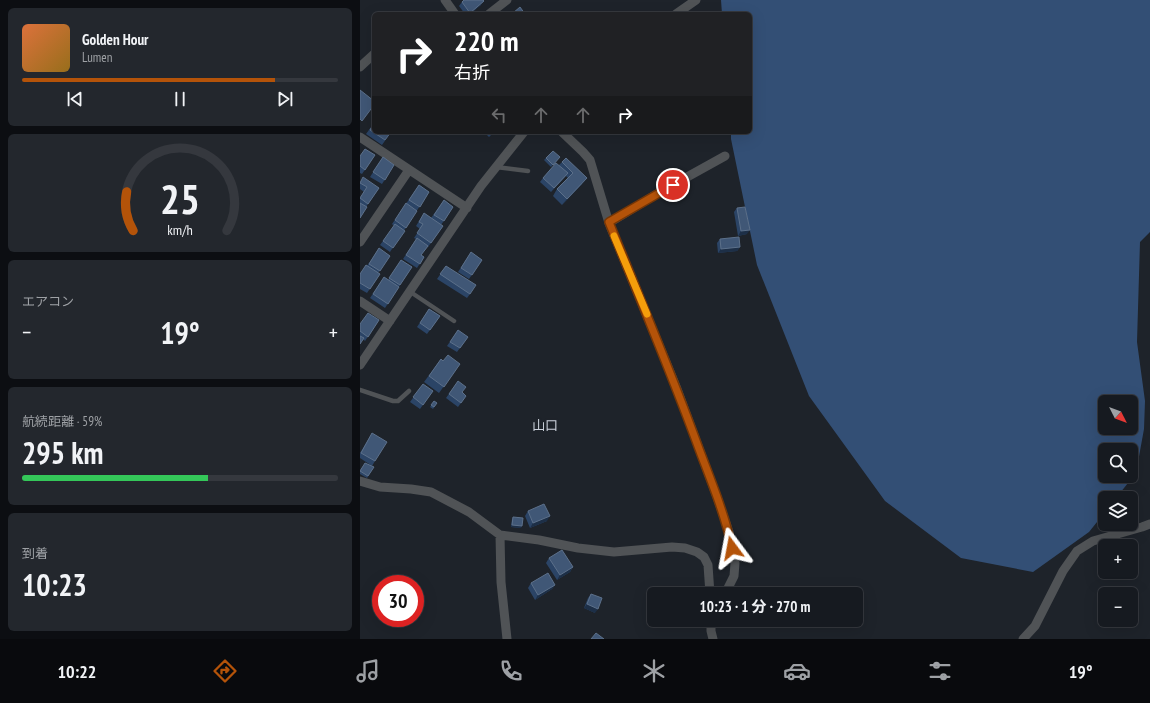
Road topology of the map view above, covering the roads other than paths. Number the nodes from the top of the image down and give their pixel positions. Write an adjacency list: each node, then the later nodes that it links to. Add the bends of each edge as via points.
1 (445, 0): 4 (street)
2 (507, 0): 5 (street)
3 (696, 0): 6 (street)
4 (454, 12)
5 (492, 12)
6 (679, 12)
7 (372, 56): 8 (street)
8 (360, 67)
9 (522, 134): 13 (street)
10 (564, 134): 17 (street, via 590,160)
11 (360, 137): 14 (street)
12 (725, 156): 17 (street)
13 (496, 167): 15 (lane); 16 (street)
14 (409, 170): 16 (street); 18 (street)
15 (528, 171)
16 (466, 208): 19 (street)
17 (609, 222): 30 (street, via 677,389 729,532 735,563 734,576)
18 (360, 242)
19 (409, 291): 21 (street); 22 (lane)
20 (360, 301): 21 (street)
21 (390, 321): 23 (street)
22 (454, 321)
23 (360, 365)
24 (360, 390): 25 (lane, via 393,401)
25 (409, 391)
26 (360, 481): 28 (street, via 380,487 411,488 431,492 469,512)
27 (1150, 524): 34 (street, via 1093,541 1077,551 1063,571 1035,626)
28 (500, 535): 29 (street, via 614,552 685,548 704,557 708,565); 32 (street, via 501,582)
29 (710, 587)
30 (728, 587)
31 (711, 627): 33 (street)
32 (507, 639)
33 (713, 639)
34 (1023, 639)

